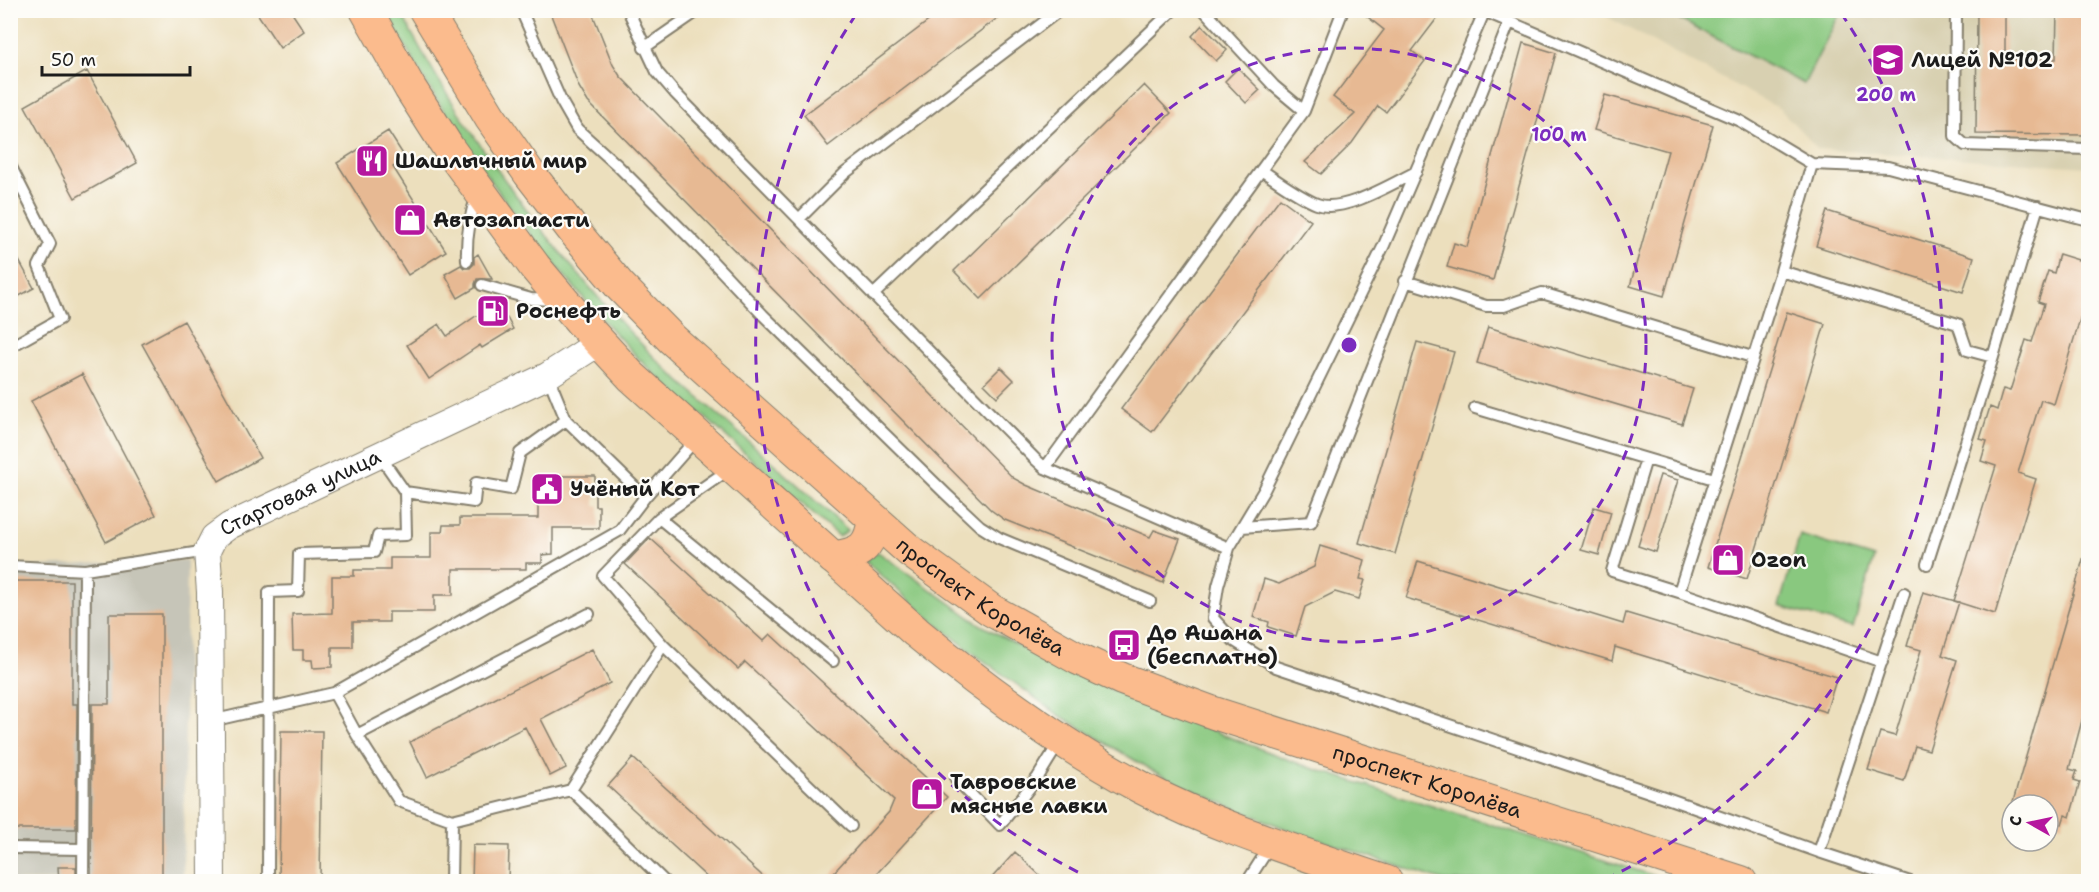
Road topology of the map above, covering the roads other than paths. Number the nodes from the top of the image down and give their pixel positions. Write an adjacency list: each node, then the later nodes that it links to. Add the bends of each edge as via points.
1 (366, 10): 20 (main road, via 410,88)
2 (425, 10): 46 (main road, проспект Королёва, via 523,163 620,286 672,339)
3 (520, 10): 56 (lane, via 577,129 980,526 999,538)
4 (628, 10): 13 (lane)
5 (699, 10): 13 (lane)
6 (1060, 10): 22 (lane, via 845,173)
7 (1173, 10): 28 (lane)
8 (1204, 10): 14 (lane, via 1274,86)
9 (1343, 10): 14 (lane)
10 (1956, 10): 15 (lane, via 1956,136 1965,145)
11 (1485, 11): 12 (lane); 19 (lane)
12 (1509, 23): 16 (lane, via 1740,121); 26 (lane)
13 (644, 48): 22 (lane, via 675,93)
14 (1304, 111): 18 (lane)
15 (2088, 149)
16 (1812, 164): 21 (lane, via 1888,167); 25 (lane)
17 (10, 165): 31 (lane, via 50,244 39,266 60,319)
18 (1261, 170): 19 (lane, via 1318,205 1338,206); 41 (lane)
19 (1416, 172): 47 (lane, via 1264,490)
20 (478, 192): 24 (lane, via 466,235); 29 (main road)
21 (2038, 206): 23 (lane); 33 (lane)
22 (799, 219): 28 (lane)
23 (2088, 220)
24 (467, 261)
25 (1781, 271): 32 (lane); 33 (lane, via 1958,324 1967,350)
26 (1405, 281): 32 (lane, via 1486,306 1504,306 1542,293); 47 (lane, via 1311,522)
27 (482, 285): 29 (lane, via 531,299)
28 (873, 295): 41 (lane)
29 (564, 301): 30 (main road)
30 (600, 342): 34 (street, Стартовая улица); 37 (main road)
31 (10, 346)
32 (1752, 357): 42 (lane)
33 (1993, 357): 51 (lane)
34 (547, 376): 36 (lane); 38 (street, Стартовая улица)
35 (1475, 408): 39 (lane)
36 (566, 420): 43 (lane, via 520,453 511,489 476,483 474,502); 44 (lane)
37 (698, 437): 40 (main road); 44 (lane)
38 (380, 456): 43 (lane); 49 (street, Стартовая улица, via 230,526 214,537)
39 (1646, 459): 42 (lane); 54 (lane, via 1612,571)
40 (730, 466): 45 (lane); 50 (main road)
41 (1045, 468): 48 (lane)
42 (1714, 479): 54 (lane)
43 (405, 492): 62 (lane, via 406,535 378,536 375,552 299,554 298,591 269,592)
44 (645, 497): 61 (lane, via 619,531)
45 (659, 518): 58 (lane, via 603,576); 59 (lane)
46 (874, 520): 50 (main road, via 866,547); 74 (main road, проспект Королёва, via 911,552 991,609 1122,679 1214,713)
47 (1242, 526): 48 (lane)
48 (1229, 548): 73 (lane, via 1213,618 1233,640 1276,667)
49 (207, 551): 53 (lane); 63 (street, Стартовая улица)
50 (832, 558): 65 (main road, via 958,667)
51 (1927, 564)
52 (10, 566): 53 (lane)
53 (85, 570): 72 (lane)
54 (1679, 592): 60 (lane)
55 (1904, 593): 60 (lane)
56 (1150, 601)
57 (589, 614): 64 (lane)
58 (663, 645): 67 (lane); 69 (lane)
59 (833, 661)
60 (1882, 662): 73 (lane)
61 (334, 693): 62 (lane); 64 (lane)
62 (270, 708): 63 (lane); 77 (lane)
63 (211, 721): 76 (street, Стартовая улица)
64 (357, 735): 68 (lane, via 399,801)
65 (1061, 740): 66 (lane, via 1000,825); 70 (main road, via 1141,787)
66 (956, 779)
67 (571, 790): 68 (lane); 79 (lane)
68 (452, 820): 78 (lane)
69 (852, 826)
70 (1272, 843): 80 (lane); 81 (main road)
71 (10, 848): 72 (lane)
72 (83, 849): 75 (lane)
73 (1819, 852): 83 (lane)
74 (1732, 879): 82 (main road)
75 (83, 882)
76 (213, 882)
77 (268, 882)
78 (452, 882)
79 (665, 882)
80 (1247, 882)
81 (1387, 882)
82 (1693, 882)
83 (1910, 882)

